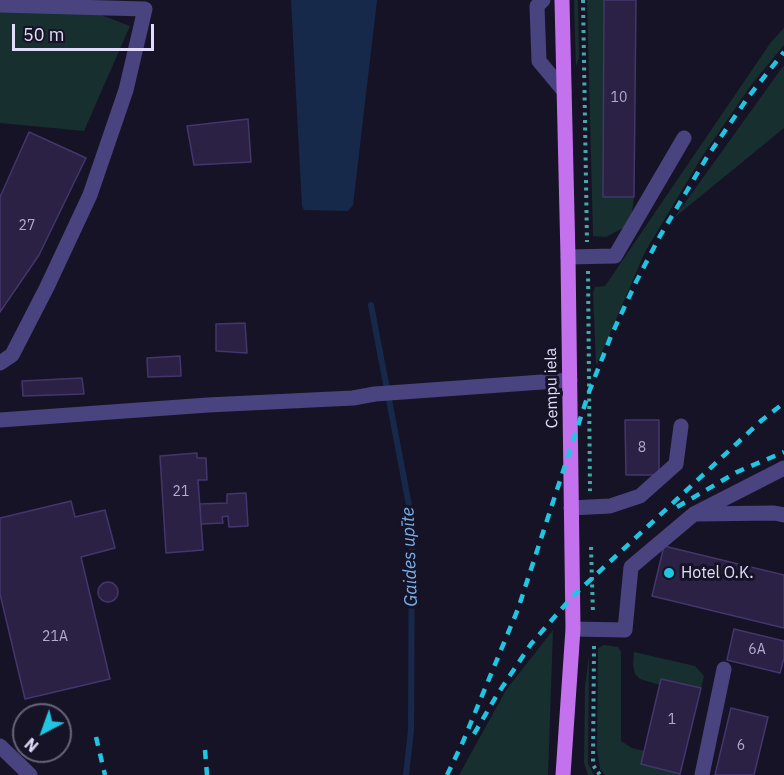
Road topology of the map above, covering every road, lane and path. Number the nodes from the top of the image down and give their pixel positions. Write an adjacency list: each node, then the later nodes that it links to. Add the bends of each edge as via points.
1 (543, 0): 5 (street, via 537,6 539,61)
2 (562, 0): 5 (main road, Cempu iela)
3 (583, 0): 7 (path)
4 (0, 5): 10 (street, via 145,9 126,90 90,195 12,356)
5 (564, 91): 8 (main road, Cempu iela)
6 (684, 138): 8 (street, via 615,256)
7 (587, 226)
8 (568, 257): 11 (main road, Cempu iela)
9 (588, 278): 15 (path)
10 (0, 363)
11 (570, 380): 12 (street); 16 (main road, Cempu iela)
12 (0, 420)
13 (681, 426): 16 (street, via 676,464 640,496 610,506)
14 (784, 468): 17 (street)
15 (591, 486)
16 (571, 508): 21 (main road, Cempu iela)
17 (694, 514): 18 (street); 21 (street, via 631,567 625,630)
18 (784, 515)
19 (591, 536): 20 (path)
20 (592, 602)
21 (573, 629): 26 (main road, Cempu iela)
22 (594, 651): 27 (path, via 593,765)
23 (724, 669): 28 (street)
24 (0, 746): 25 (street)
25 (30, 775)
26 (563, 775)
27 (600, 775)
28 (702, 775)

